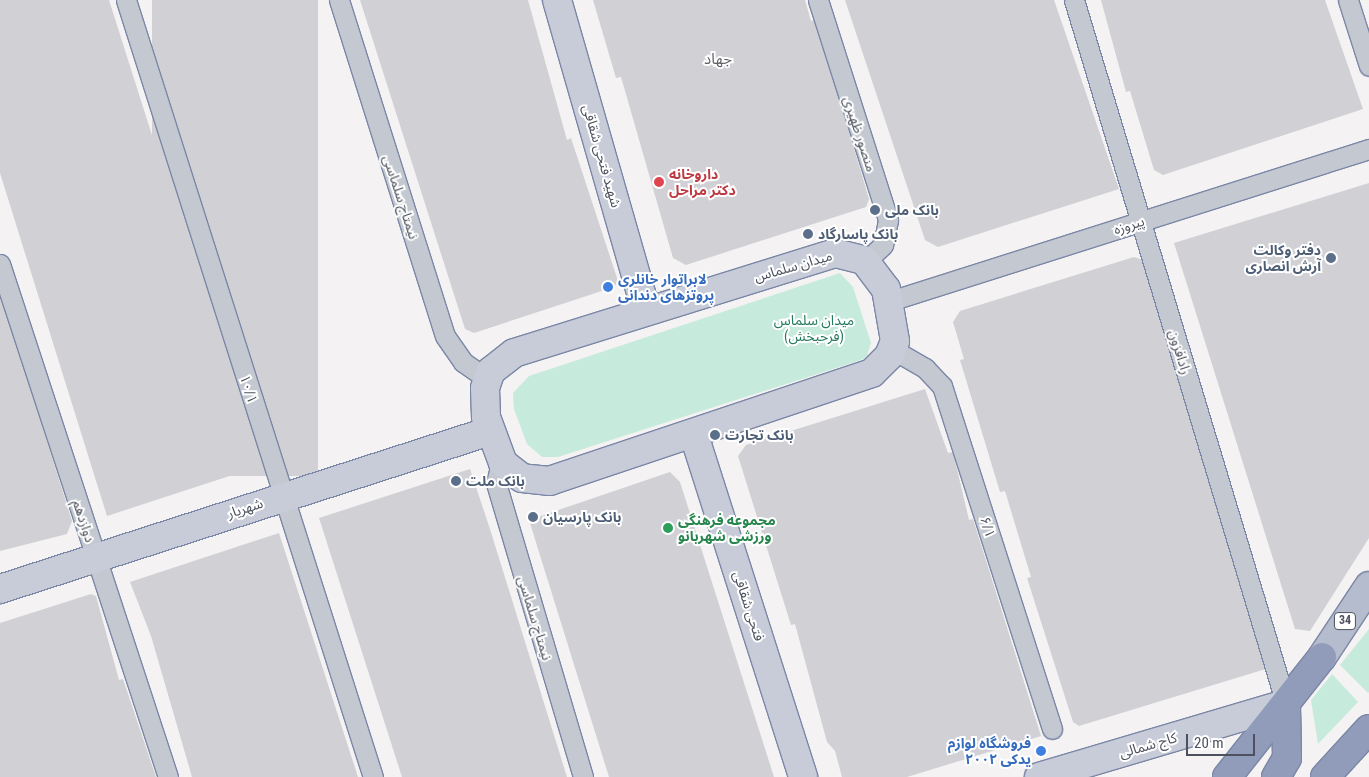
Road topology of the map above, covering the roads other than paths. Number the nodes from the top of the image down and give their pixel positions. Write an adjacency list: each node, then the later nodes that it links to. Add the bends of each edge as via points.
1 (126, 0): 19 (street, ۱۰/۱)
2 (339, 0): 15 (street, نیمتاج سلماسی, via 445,336 463,362)
3 (557, 0): 13 (main road, شهید فتحی شقاقی)
4 (818, 0): 10 (street, منصور ظهیری, via 888,220 886,240)
5 (1074, 0): 9 (street, رادافزون)
6 (1348, 0): 7 (street)
7 (1369, 66)
8 (1369, 149): 9 (street, پیروزه)
9 (1140, 221): 12 (street, پیروزه); 24 (street, رادافزون)
10 (866, 261): 12 (main road, via 882,279); 13 (main road, میدان سلماس, via 835,253)
11 (0, 264): 20 (street, دوازدهم)
12 (890, 301): 14 (main road)
13 (646, 311): 15 (main road, میدان سلماس, via 514,353)
14 (892, 349): 17 (main road, via 881,366 860,379); 25 (street, ۶/۱, via 925,368 942,386)
15 (487, 378): 16 (main road, via 484,399)
16 (490, 431): 18 (main road); 19 (main road, شهریار)
17 (694, 435): 18 (main road, via 541,482 516,474); 31 (main road, فتحی شقاقی)
18 (502, 459): 30 (street, نیمتاج سلماسی, via 495,473 498,491)
19 (283, 496): 20 (main road, شهریار); 29 (street, ۱۰/۱)
20 (96, 557): 22 (main road, شهریار); 28 (street, دوازدهم)
21 (1369, 586): 23 (main road, 34)
22 (0, 589)
23 (1322, 657): 24 (highway, 34)
24 (1286, 704): 27 (main road, کاج شمالی); 33 (highway, 34); 34 (highway, via 1287,758)
25 (1052, 729)
26 (1369, 729): 35 (highway)
27 (1067, 773): 32 (main road, کاج شمالی)
28 (168, 777)
29 (373, 777)
30 (583, 777)
31 (803, 777)
32 (1039, 777)
33 (1227, 777)
34 (1276, 777)
35 (1324, 777)

